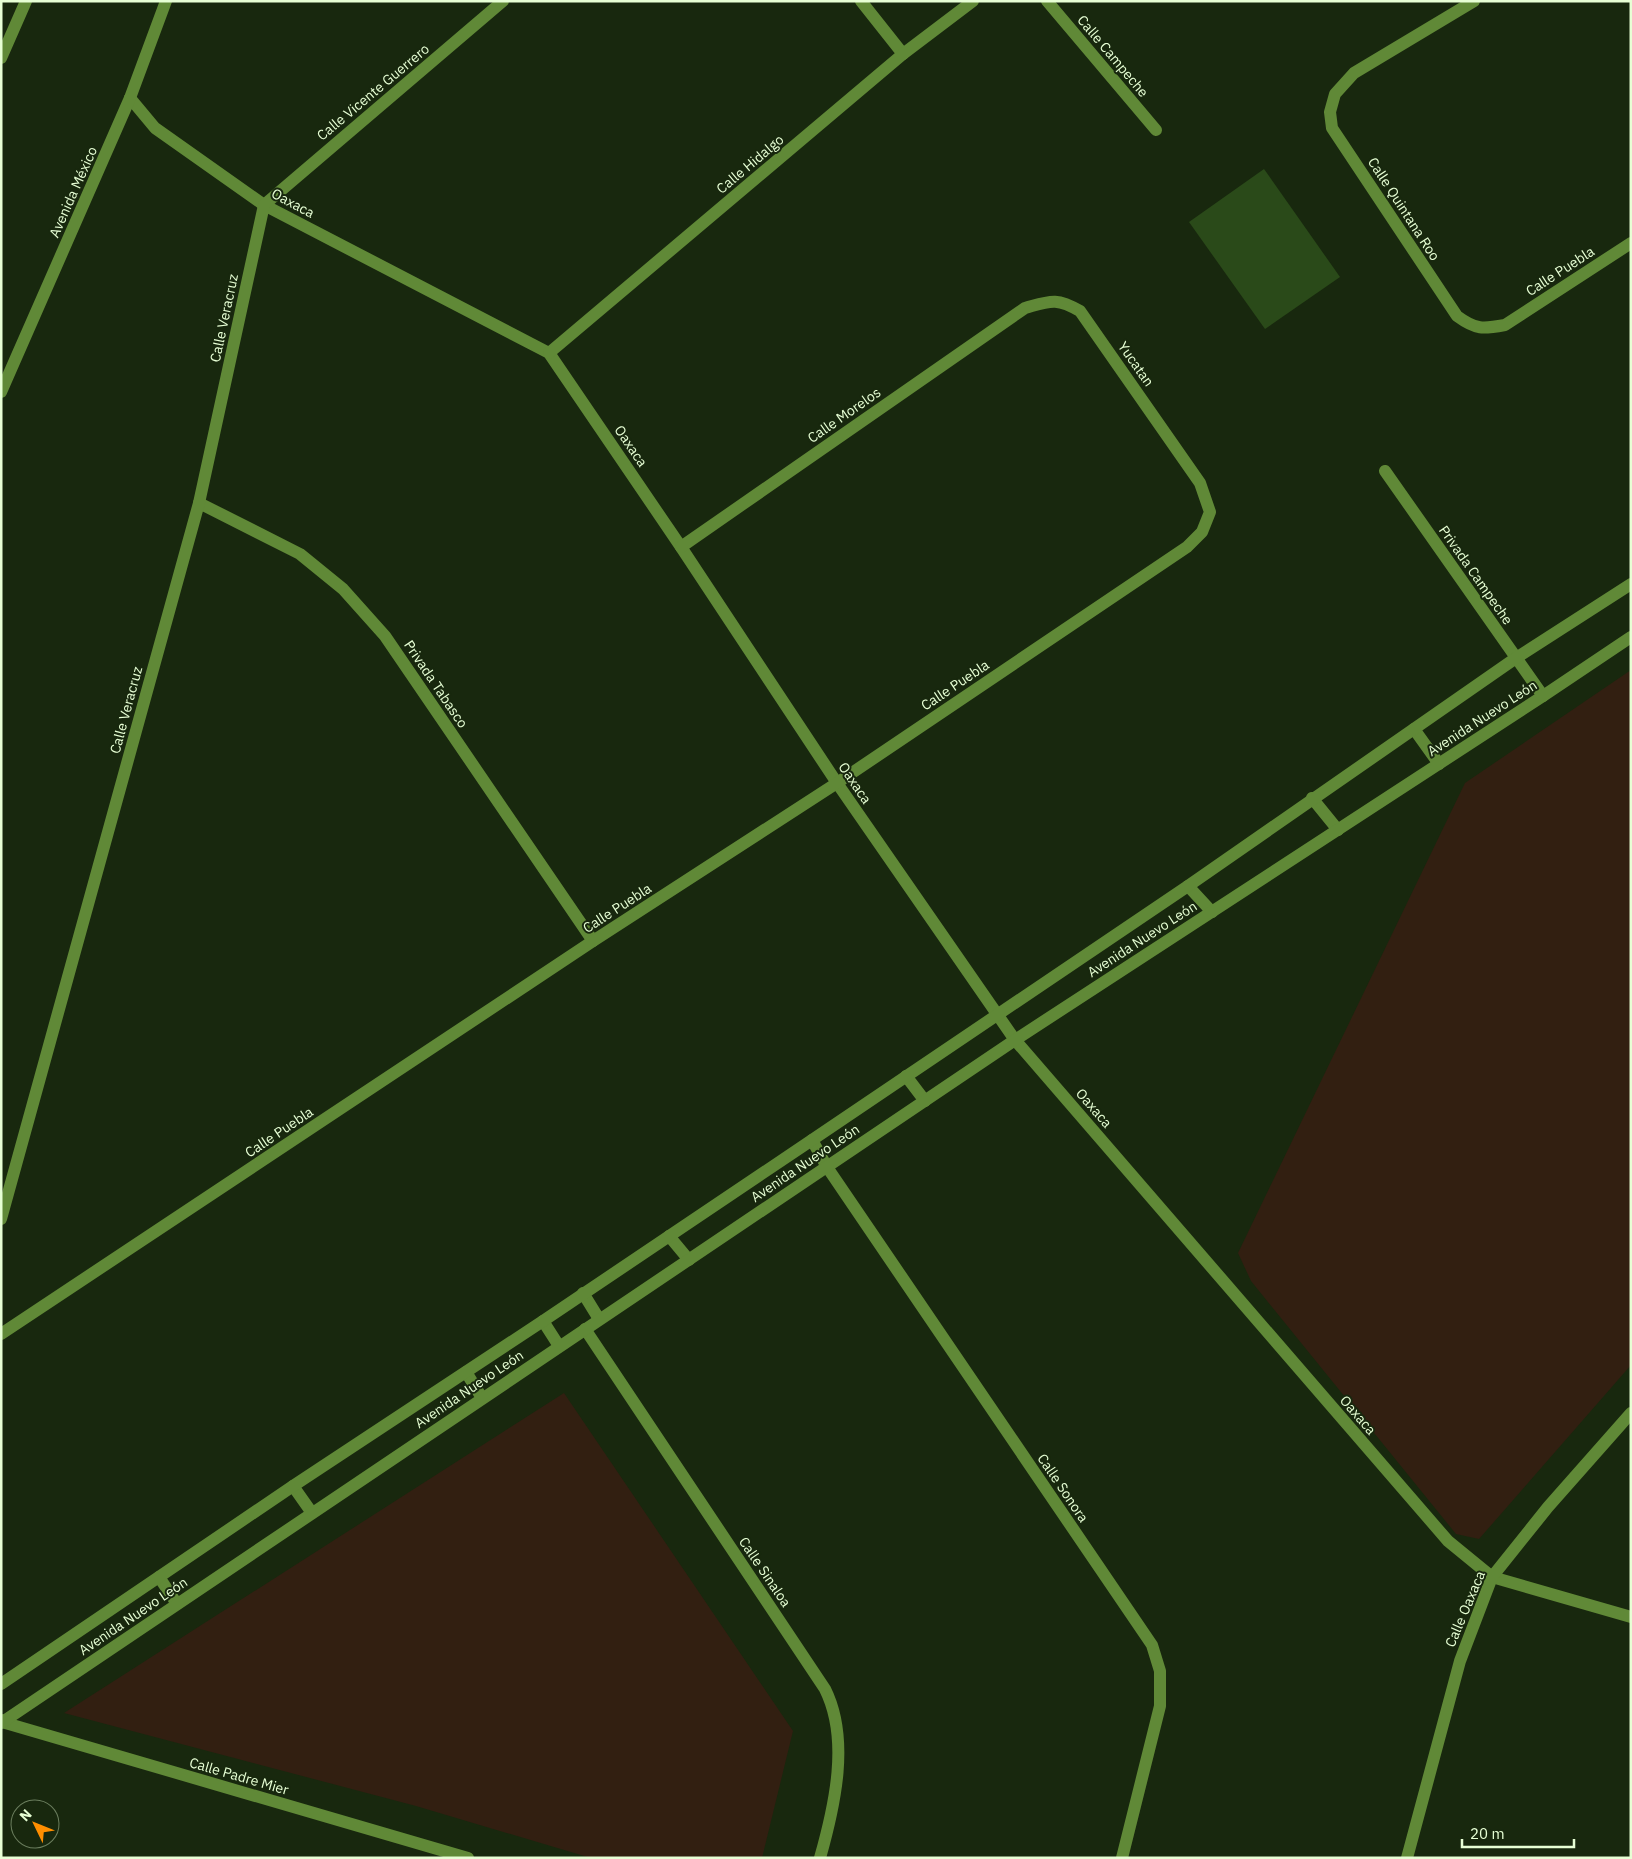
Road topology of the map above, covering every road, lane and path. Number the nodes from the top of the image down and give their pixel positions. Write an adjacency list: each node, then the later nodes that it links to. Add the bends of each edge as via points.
1 (26, 1): 9 (street)
2 (166, 1): 10 (street, Avenida México)
3 (502, 1): 12 (street, Calle Vicente Guerrero)
4 (861, 1): 8 (street)
5 (973, 1): 8 (street, Calle Hidalgo)
6 (1047, 1): 11 (street, Calle Campeche)
7 (1474, 1): 15 (street, Calle Quintana Roo, via 1354,73 1335,94 1330,112 1332,128 1457,316 1470,326 1485,329)
8 (903, 54): 16 (street, Calle Hidalgo)
9 (1, 58)
10 (130, 98): 12 (street, Oaxaca, via 155,128); 17 (street, Avenida México)
11 (1156, 130)
12 (264, 205): 16 (street, Oaxaca); 20 (street, Calle Veracruz)
13 (1631, 243): 15 (street, Calle Puebla)
14 (1025, 308): 19 (street, Yucatan, via 1049,301 1064,302 1080,311); 21 (street, Calle Morelos)
15 (1505, 325)
16 (549, 353): 21 (street, Oaxaca)
17 (1, 392)
18 (1385, 471): 24 (street, Privada Campeche)
19 (1200, 483): 28 (street, Calle Puebla, via 1210,512 1202,532 1186,547)
20 (199, 503): 33 (street, Privada Tabasco, via 300,554 343,589 385,636); 40 (street, Calle Veracruz)
21 (681, 547): 28 (street, Oaxaca)
22 (1631, 584): 24 (street)
23 (1631, 637): 25 (street, Avenida Nuevo León)
24 (1516, 658): 25 (street, Privada Campeche); 26 (street)
25 (1543, 696): 27 (street, Avenida Nuevo León)
26 (1414, 728): 27 (street); 29 (street)
27 (1439, 764): 30 (street, Avenida Nuevo León)
28 (837, 783): 33 (street, Calle Puebla); 34 (street, Oaxaca)
29 (1312, 798): 30 (street); 31 (street)
30 (1338, 830): 32 (street, Avenida Nuevo León)
31 (1188, 886): 32 (street); 34 (street)
32 (1212, 912): 35 (street, Avenida Nuevo León)
33 (594, 941): 47 (street, Calle Puebla)
34 (998, 1014): 35 (street, Oaxaca); 36 (street)
35 (1015, 1040): 37 (street, Avenida Nuevo León); 55 (street, Oaxaca, via 1448,1541)
36 (906, 1076): 37 (street); 38 (street)
37 (925, 1101): 39 (street, Avenida Nuevo León)
38 (812, 1140): 39 (street, Calle Sonora); 41 (street)
39 (827, 1166): 42 (street, Avenida Nuevo León); 62 (street, Calle Sonora, via 1152,1646 1160,1671 1160,1706)
40 (1, 1219)
41 (670, 1236): 42 (street); 43 (street)
42 (689, 1260): 44 (street, Avenida Nuevo León)
43 (583, 1294): 44 (street); 45 (street)
44 (599, 1319): 46 (street, Avenida Nuevo León)
45 (543, 1321): 48 (street); 49 (street)
46 (585, 1329): 48 (street, Avenida Nuevo León); 61 (street, Calle Sinaloa, via 832,1703 837,1729 835,1792)
47 (1, 1334)
48 (559, 1346): 50 (street, Avenida Nuevo León)
49 (466, 1372): 50 (street); 52 (street)
50 (482, 1398): 53 (street, Avenida Nuevo León)
51 (1631, 1413): 55 (street, Calle Oaxaca, via 1548,1507)
52 (293, 1486): 53 (street); 54 (street)
53 (312, 1513): 56 (street, Avenida Nuevo León)
54 (159, 1577): 56 (street); 58 (street)
55 (1492, 1578): 57 (street); 63 (street, Calle Oaxaca, via 1460,1661)
56 (177, 1604): 59 (street, Avenida Nuevo León)
57 (1631, 1617)
58 (1, 1684)
59 (2, 1722): 60 (street, Calle Padre Mier)
60 (468, 1858)
61 (820, 1858)
62 (1122, 1858)
63 (1407, 1858)

